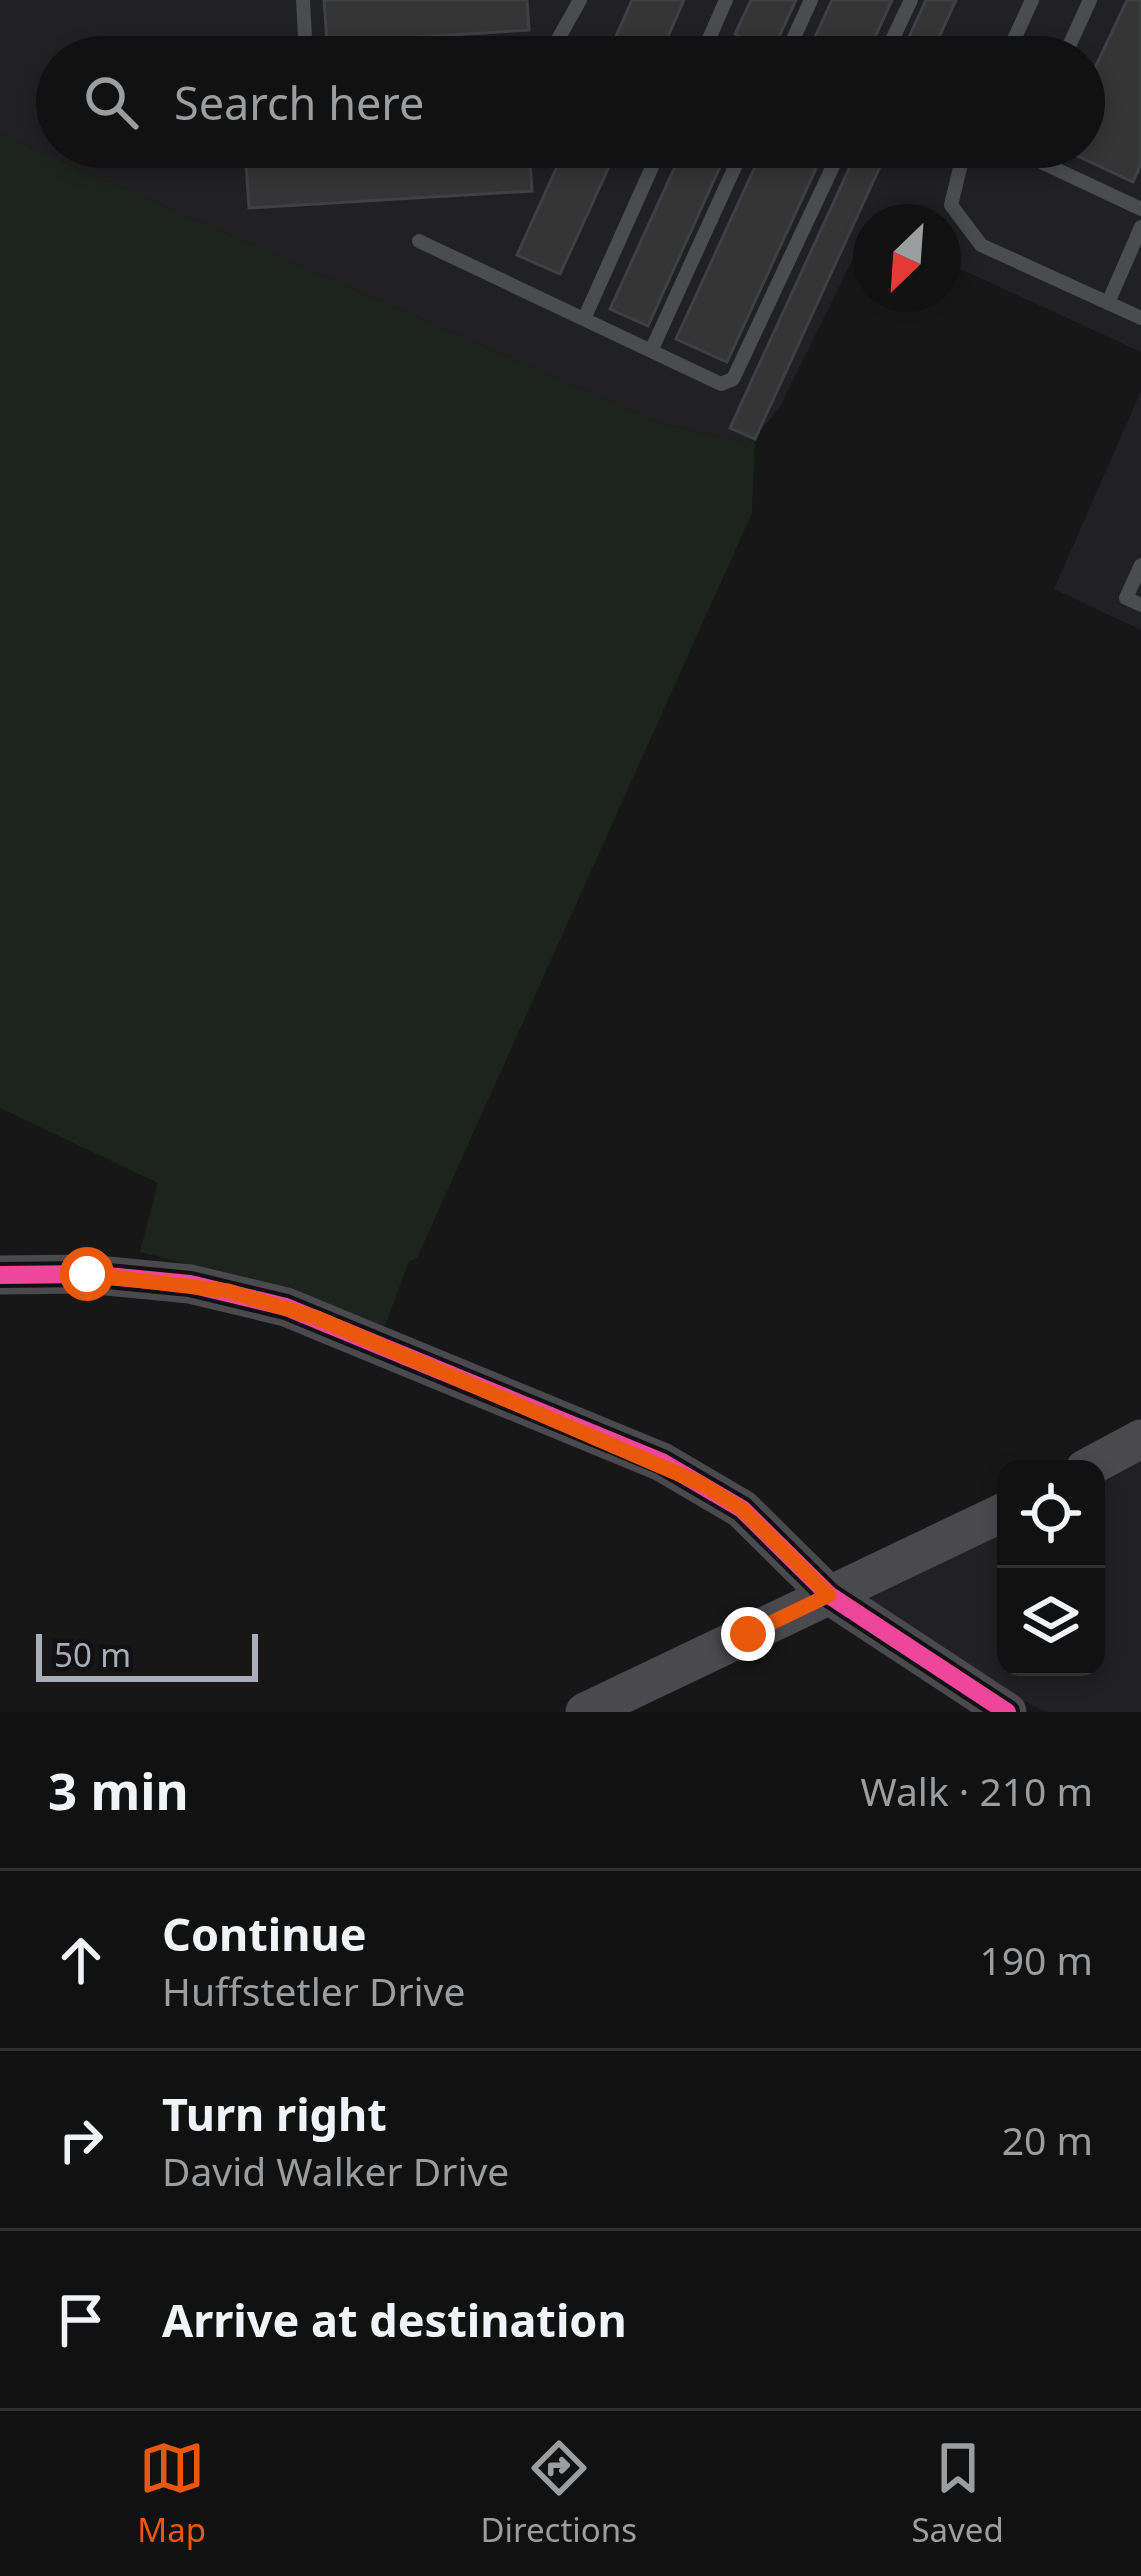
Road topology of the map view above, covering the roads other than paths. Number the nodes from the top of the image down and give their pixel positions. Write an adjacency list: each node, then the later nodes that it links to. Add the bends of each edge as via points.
1 (303, 0): 8 (lane)
2 (580, 0): 9 (lane)
3 (726, 0): 10 (lane)
4 (811, 0): 11 (lane)
5 (911, 0): 12 (lane)
6 (1032, 0): 13 (lane)
7 (1090, 0): 14 (lane)
8 (305, 36)
9 (560, 36)
10 (710, 36)
11 (795, 36)
12 (894, 36)
13 (1016, 36)
14 (1074, 36)
15 (652, 168): 25 (lane)
16 (734, 168): 26 (lane)
17 (832, 168): 26 (lane, via 733,379 722,384)
18 (960, 168): 23 (lane, via 951,205 981,245)
19 (1054, 168): 20 (lane)
20 (1141, 209)
21 (1141, 227): 23 (lane)
22 (419, 242): 25 (lane)
23 (1108, 303): 24 (lane)
24 (1141, 318)
25 (584, 320): 26 (lane)
26 (651, 351)
27 (1141, 565): 28 (lane, via 1126,598)
28 (1141, 605)
29 (0, 1275): 33 (street, via 190,1284 347,1328 702,1484 742,1509)
30 (1141, 1439): 31 (street)
31 (1102, 1460)
32 (997, 1515): 33 (street)
33 (829, 1595): 34 (street); 35 (street)
34 (584, 1712)
35 (1007, 1712)

